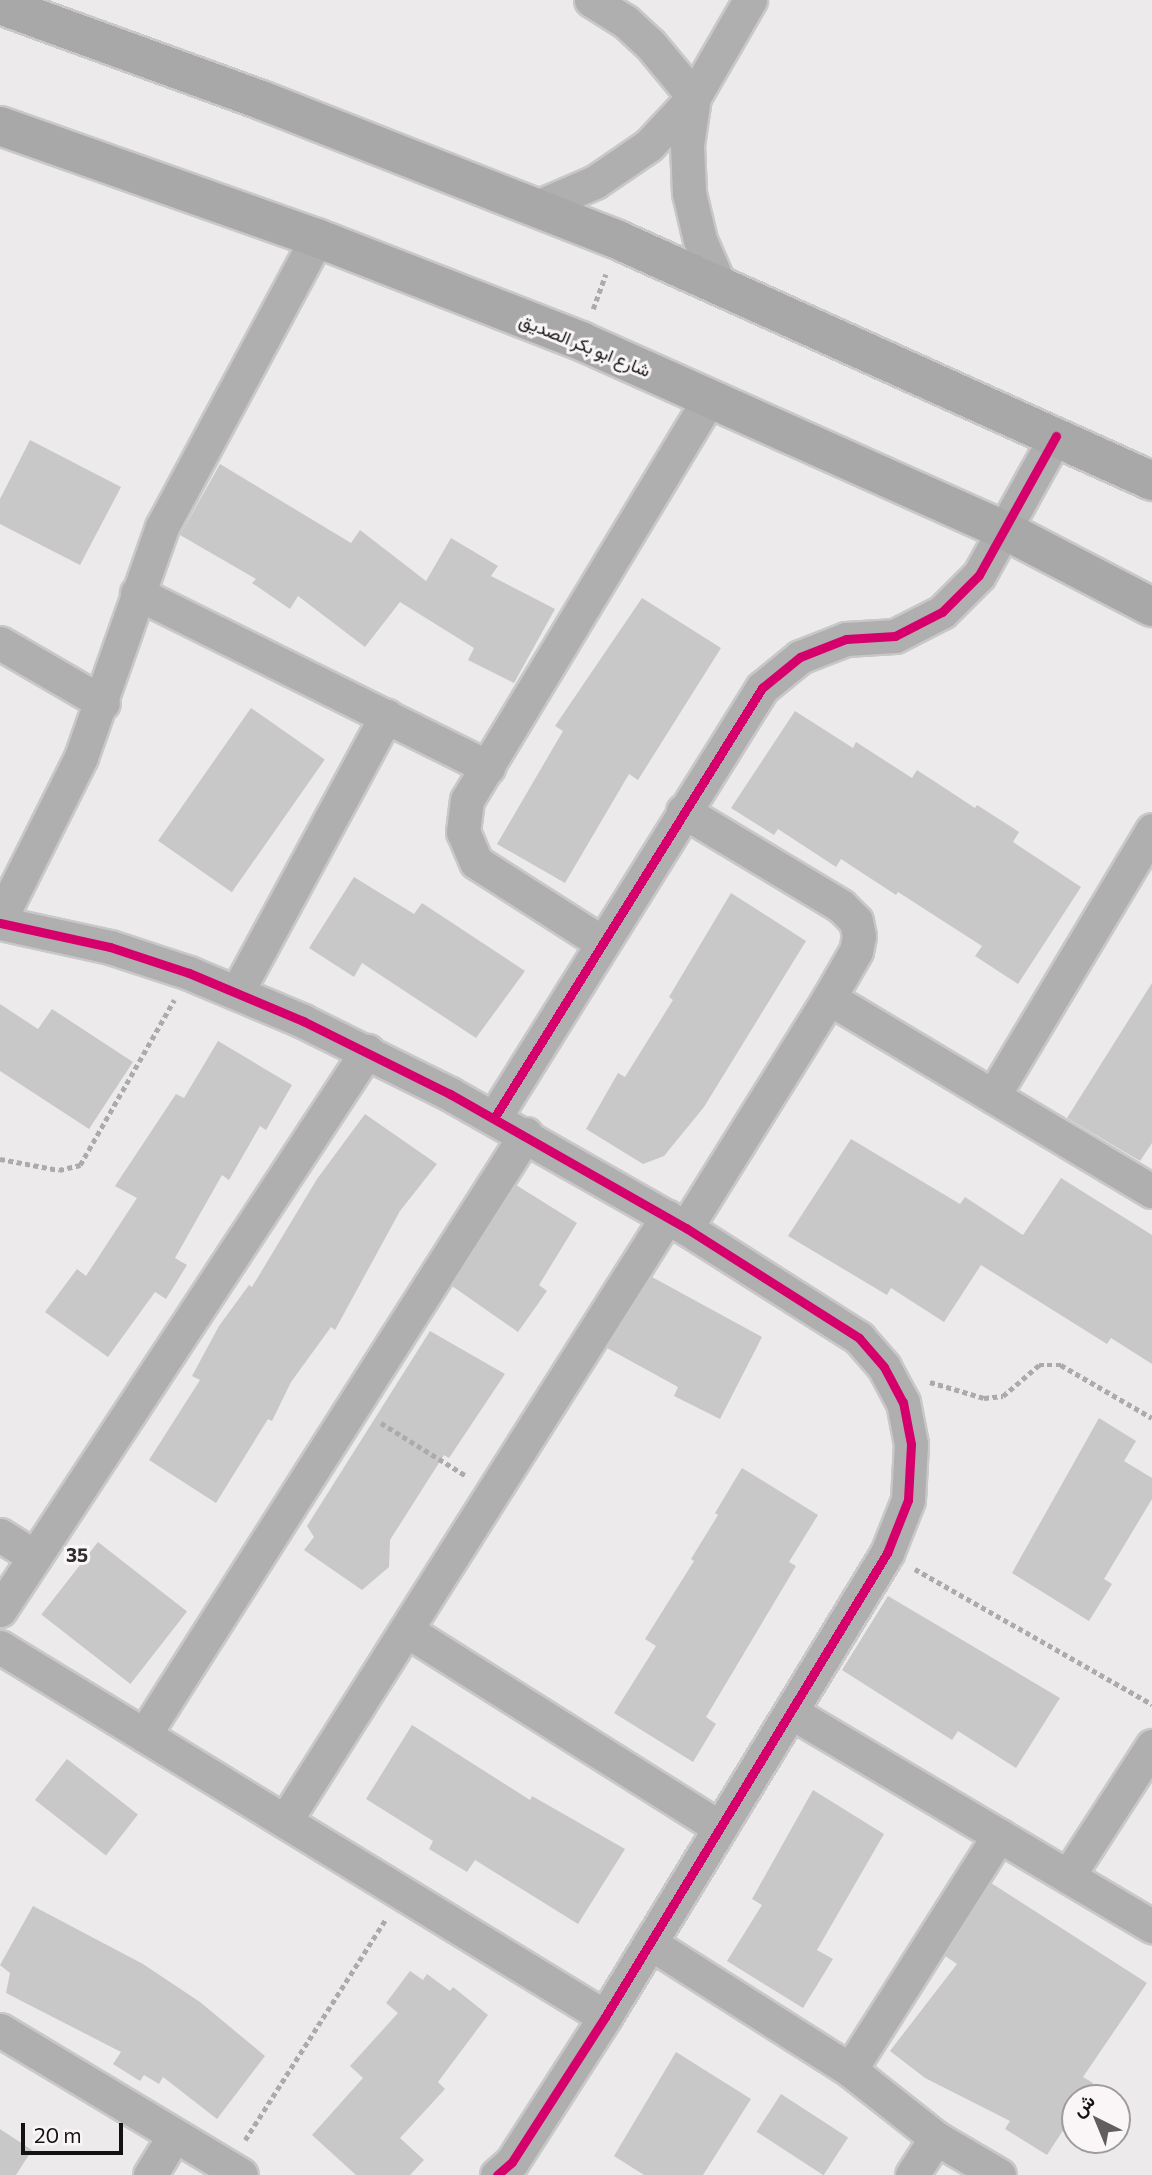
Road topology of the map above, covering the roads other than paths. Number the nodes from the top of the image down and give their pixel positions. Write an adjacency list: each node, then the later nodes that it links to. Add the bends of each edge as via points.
1 (591, 0): 4 (street, via 650,44)
2 (750, 0): 4 (street)
3 (0, 5): 6 (main road)
4 (694, 97): 6 (street, via 649,145 595,182); 8 (street, via 687,145 689,193 700,240)
5 (0, 126): 7 (main road, شارع ابو بكر الصديق)
6 (535, 208): 8 (main road)
7 (317, 238): 9 (main road, شارع ابو بكر الصديق, via 581,341); 13 (street, via 190,471)
8 (719, 284): 10 (main road)
9 (710, 397): 12 (main road, شارع ابو بكر الصديق); 18 (street)
10 (1056, 436): 11 (main road); 12 (street)
11 (1152, 481)
12 (1004, 530): 14 (main road, شارع ابو بكر الصديق); 19 (street, via 979,575 942,612 895,636 846,639 800,657 762,688)
13 (137, 593): 16 (street); 17 (street)
14 (1152, 607)
15 (0, 643): 16 (street)
16 (103, 703): 21 (street)
17 (386, 716): 18 (street); 23 (street)
18 (488, 767): 22 (street, via 467,800 463,832 476,862)
19 (683, 811): 22 (street); 24 (street, via 841,906 856,921 856,951)
20 (1152, 830): 26 (street)
21 (0, 921): 23 (street, via 110,947)
22 (601, 942): 27 (street)
23 (237, 992): 25 (street)
24 (829, 998): 26 (street); 30 (street)
25 (367, 1051): 27 (street); 32 (street)
26 (993, 1096): 29 (street)
27 (494, 1118): 28 (street)
28 (526, 1135): 30 (street); 37 (street)
29 (1152, 1191)
30 (677, 1222): 34 (street); 36 (street, via 859,1338 884,1367 903,1402 911,1444 908,1500 887,1553)
31 (0, 1535): 32 (street)
32 (35, 1557): 33 (street)
33 (0, 1610)
34 (406, 1630): 39 (street); 40 (street)
35 (0, 1647): 37 (street)
36 (791, 1712): 40 (street); 41 (street)
37 (144, 1735): 39 (street)
38 (1152, 1746): 42 (street)
39 (285, 1821): 45 (street)
40 (720, 1828): 44 (street)
41 (999, 1835): 42 (street); 47 (street)
42 (1068, 1876): 43 (street)
43 (1152, 1926)
44 (650, 1943): 45 (street); 47 (street)
45 (605, 2017): 52 (street, via 512,2162)
46 (0, 2030): 48 (street)
47 (850, 2070): 49 (street)
48 (174, 2136): 50 (street); 51 (street)
49 (936, 2138): 53 (street); 54 (street)
50 (234, 2171)
51 (150, 2175)
52 (497, 2175)
53 (912, 2175)
54 (999, 2175)

